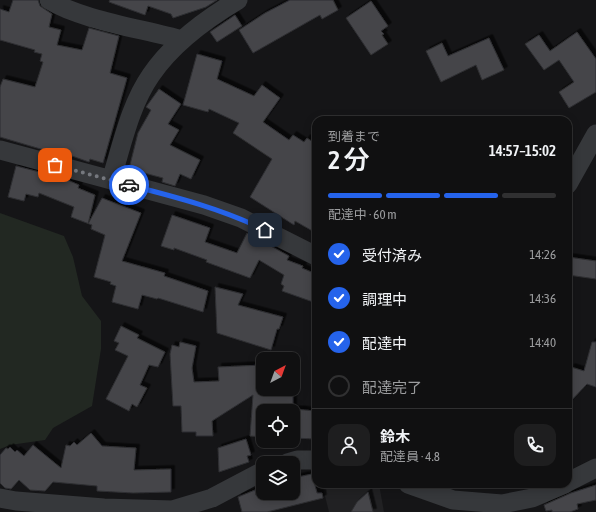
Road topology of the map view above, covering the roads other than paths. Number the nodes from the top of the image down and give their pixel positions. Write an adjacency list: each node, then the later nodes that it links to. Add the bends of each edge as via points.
1 (49, 0): 3 (street)
2 (238, 0): 4 (street)
3 (79, 6): 4 (street)
4 (182, 40): 8 (street, via 151,75 138,100)
5 (596, 134): 7 (street)
6 (0, 150): 8 (street)
7 (572, 177)
8 (111, 180): 9 (street, via 204,205 241,218)
9 (312, 254)
10 (300, 460): 11 (street)
11 (312, 460)
12 (596, 468): 14 (street)
13 (256, 475): 18 (street, via 212,498)
14 (572, 480)
15 (419, 488): 16 (street, via 453,500 502,504 532,498)
16 (556, 488)
17 (0, 498): 18 (street, via 104,508 172,510)
18 (193, 504): 19 (street)
19 (214, 512)

